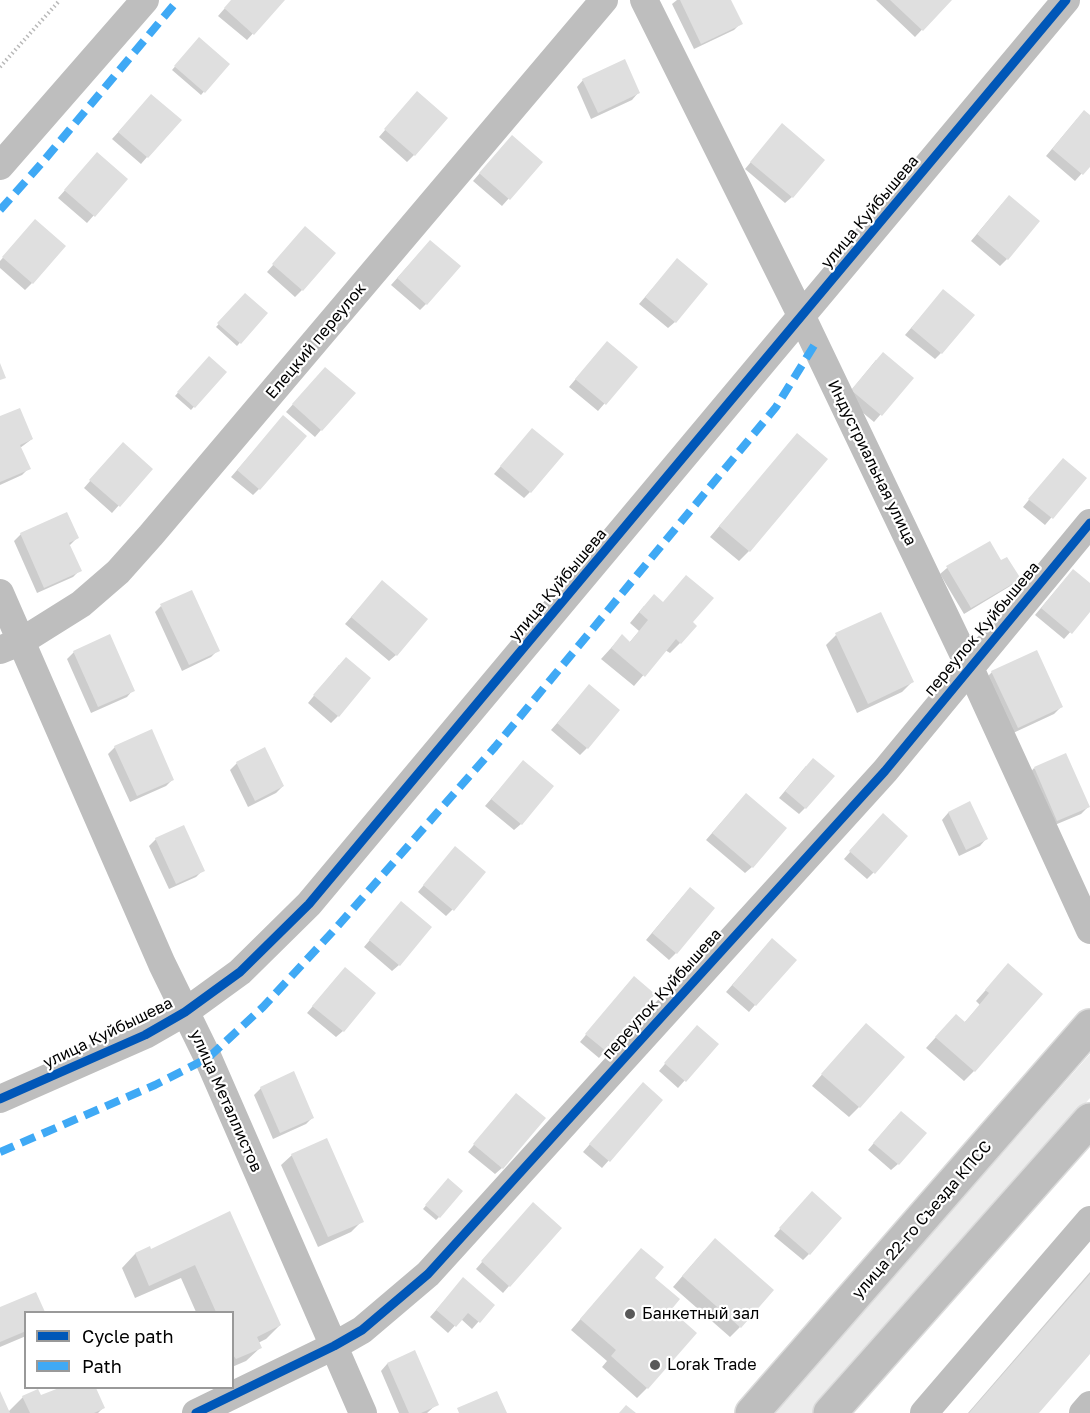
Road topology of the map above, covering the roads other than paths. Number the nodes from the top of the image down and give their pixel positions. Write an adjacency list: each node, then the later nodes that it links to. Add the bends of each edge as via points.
1 (145, 0): 5 (street)
2 (604, 0): 9 (street, Елецкий переулок, via 118,572 81,604)
3 (644, 0): 6 (street, Индустриальная улица)
4 (1066, 0): 6 (street, улица Куйбышева)
5 (0, 166)
6 (802, 317): 10 (street, Индустриальная улица); 12 (street, улица Куйбышева, via 309,904 240,972)
7 (1090, 523): 10 (street, переулок Куйбышева)
8 (0, 593): 9 (street, улица Металлистов)
9 (11, 646): 12 (street, улица Металлистов)
10 (969, 666): 11 (street, Индустриальная улица); 17 (street, переулок Куйбышева, via 885,771 428,1274 362,1330)
11 (1090, 930)
12 (185, 1012): 14 (street, улица Куйбышева, via 145,1035); 17 (street, улица Металлистов)
13 (1090, 1026): 21 (main road, улица 22-го Съезда КПСС)
14 (0, 1100)
15 (1090, 1120): 22 (main road)
16 (1090, 1220): 23 (street)
17 (334, 1346): 19 (street, переулок Куйбышева); 20 (street, улица Металлистов)
18 (1090, 1405): 24 (street)
19 (196, 1413)
20 (363, 1413)
21 (753, 1413)
22 (830, 1413)
23 (924, 1413)
24 (1083, 1413)

